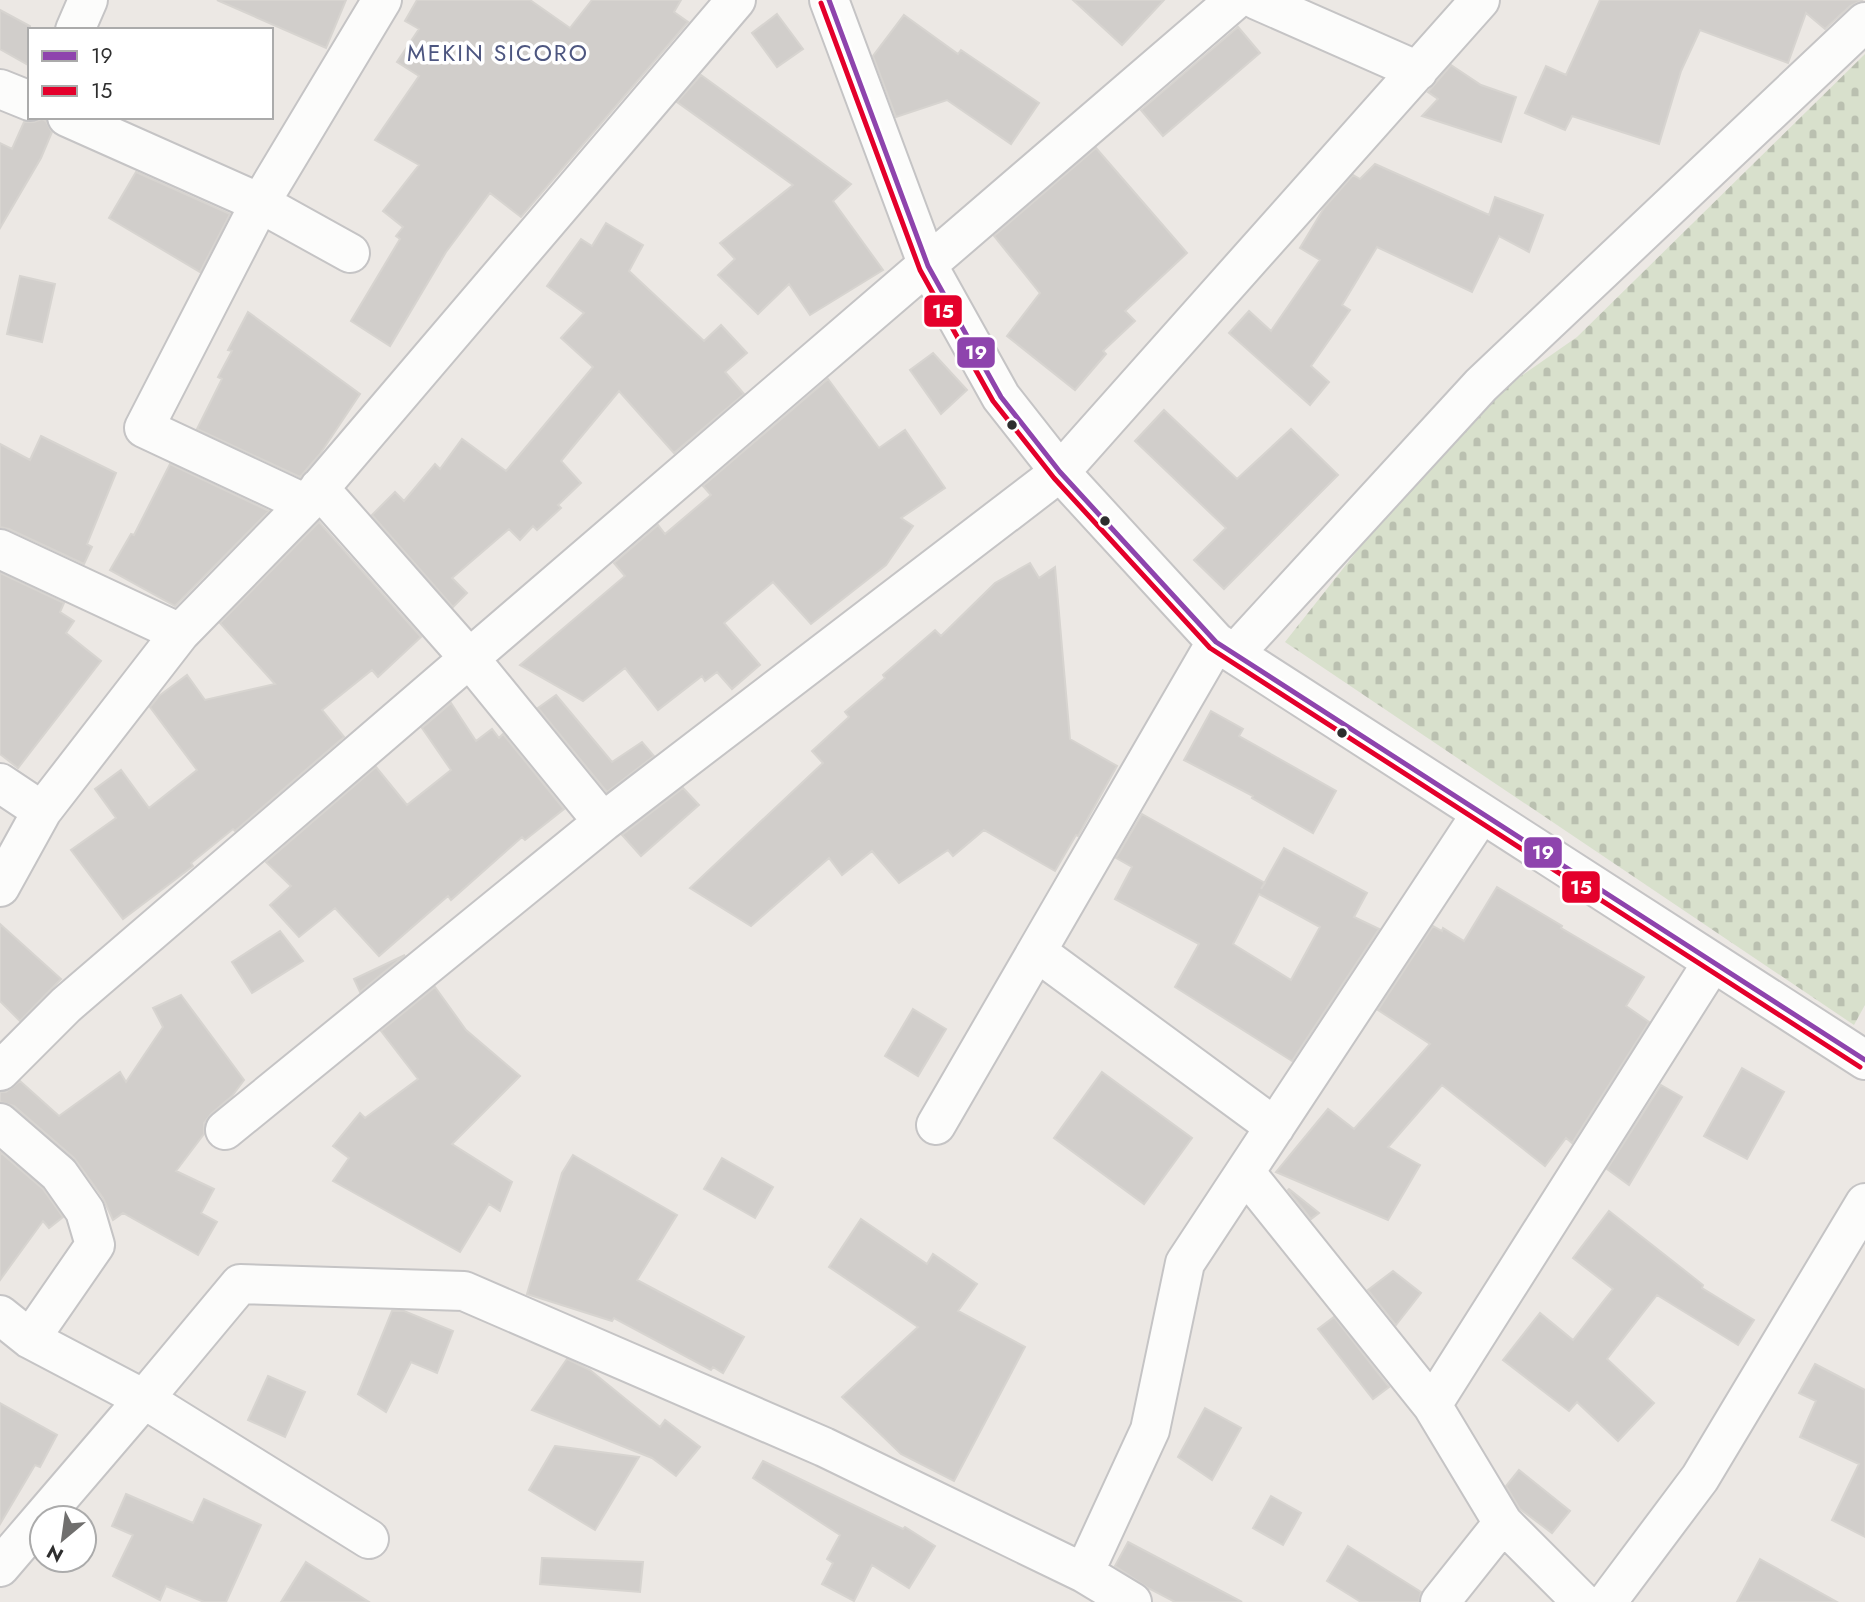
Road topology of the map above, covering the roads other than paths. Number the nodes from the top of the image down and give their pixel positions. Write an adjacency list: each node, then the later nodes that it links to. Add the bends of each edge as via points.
1 (88, 0): 9 (street)
2 (382, 0): 14 (street)
3 (736, 0): 18 (street)
4 (829, 0): 16 (street)
5 (1235, 0): 16 (street)
6 (1257, 0): 10 (street)
7 (1480, 0): 10 (street)
8 (1865, 22): 21 (street, via 1481,385)
9 (76, 28)
10 (1418, 71): 17 (street)
11 (0, 89): 12 (street)
12 (28, 100)
13 (71, 119): 14 (street)
14 (260, 203): 15 (street); 18 (street, via 144,428)
15 (350, 253)
16 (928, 266): 17 (street, via 1001,397); 22 (street)
17 (1060, 472): 21 (street); 26 (street)
18 (313, 496): 20 (street); 22 (street)
19 (0, 548): 20 (street)
20 (180, 633): 24 (street)
21 (1226, 648): 25 (street); 28 (street)
22 (470, 659): 26 (street); 31 (street, via 66,1005)
23 (0, 783): 24 (street)
24 (42, 811): 27 (street)
25 (1481, 814): 29 (street); 34 (street)
26 (603, 822): 35 (street)
27 (0, 887)
28 (1037, 952): 33 (street); 34 (street)
29 (1712, 963): 30 (street); 41 (street)
30 (1865, 1060)
31 (0, 1071)
32 (0, 1123): 39 (street, via 59,1174 85,1211 95,1245)
33 (936, 1125)
34 (1275, 1127): 36 (street)
35 (225, 1130)
36 (1245, 1172): 41 (street); 47 (street, via 1185,1263 1150,1430)
37 (1865, 1203): 51 (street, via 1700,1478)
38 (0, 1315): 39 (street)
39 (30, 1339): 40 (street)
40 (144, 1399): 42 (street); 45 (street); 47 (street, via 240,1284 464,1292 824,1447)
41 (1432, 1405): 43 (street)
42 (54, 1504)
43 (1503, 1523): 49 (street); 50 (street)
44 (28, 1534): 46 (street)
45 (369, 1539)
46 (0, 1567)
47 (1084, 1573): 48 (street)
48 (1132, 1602)
49 (1440, 1602)
50 (1582, 1602)
51 (1607, 1602)

